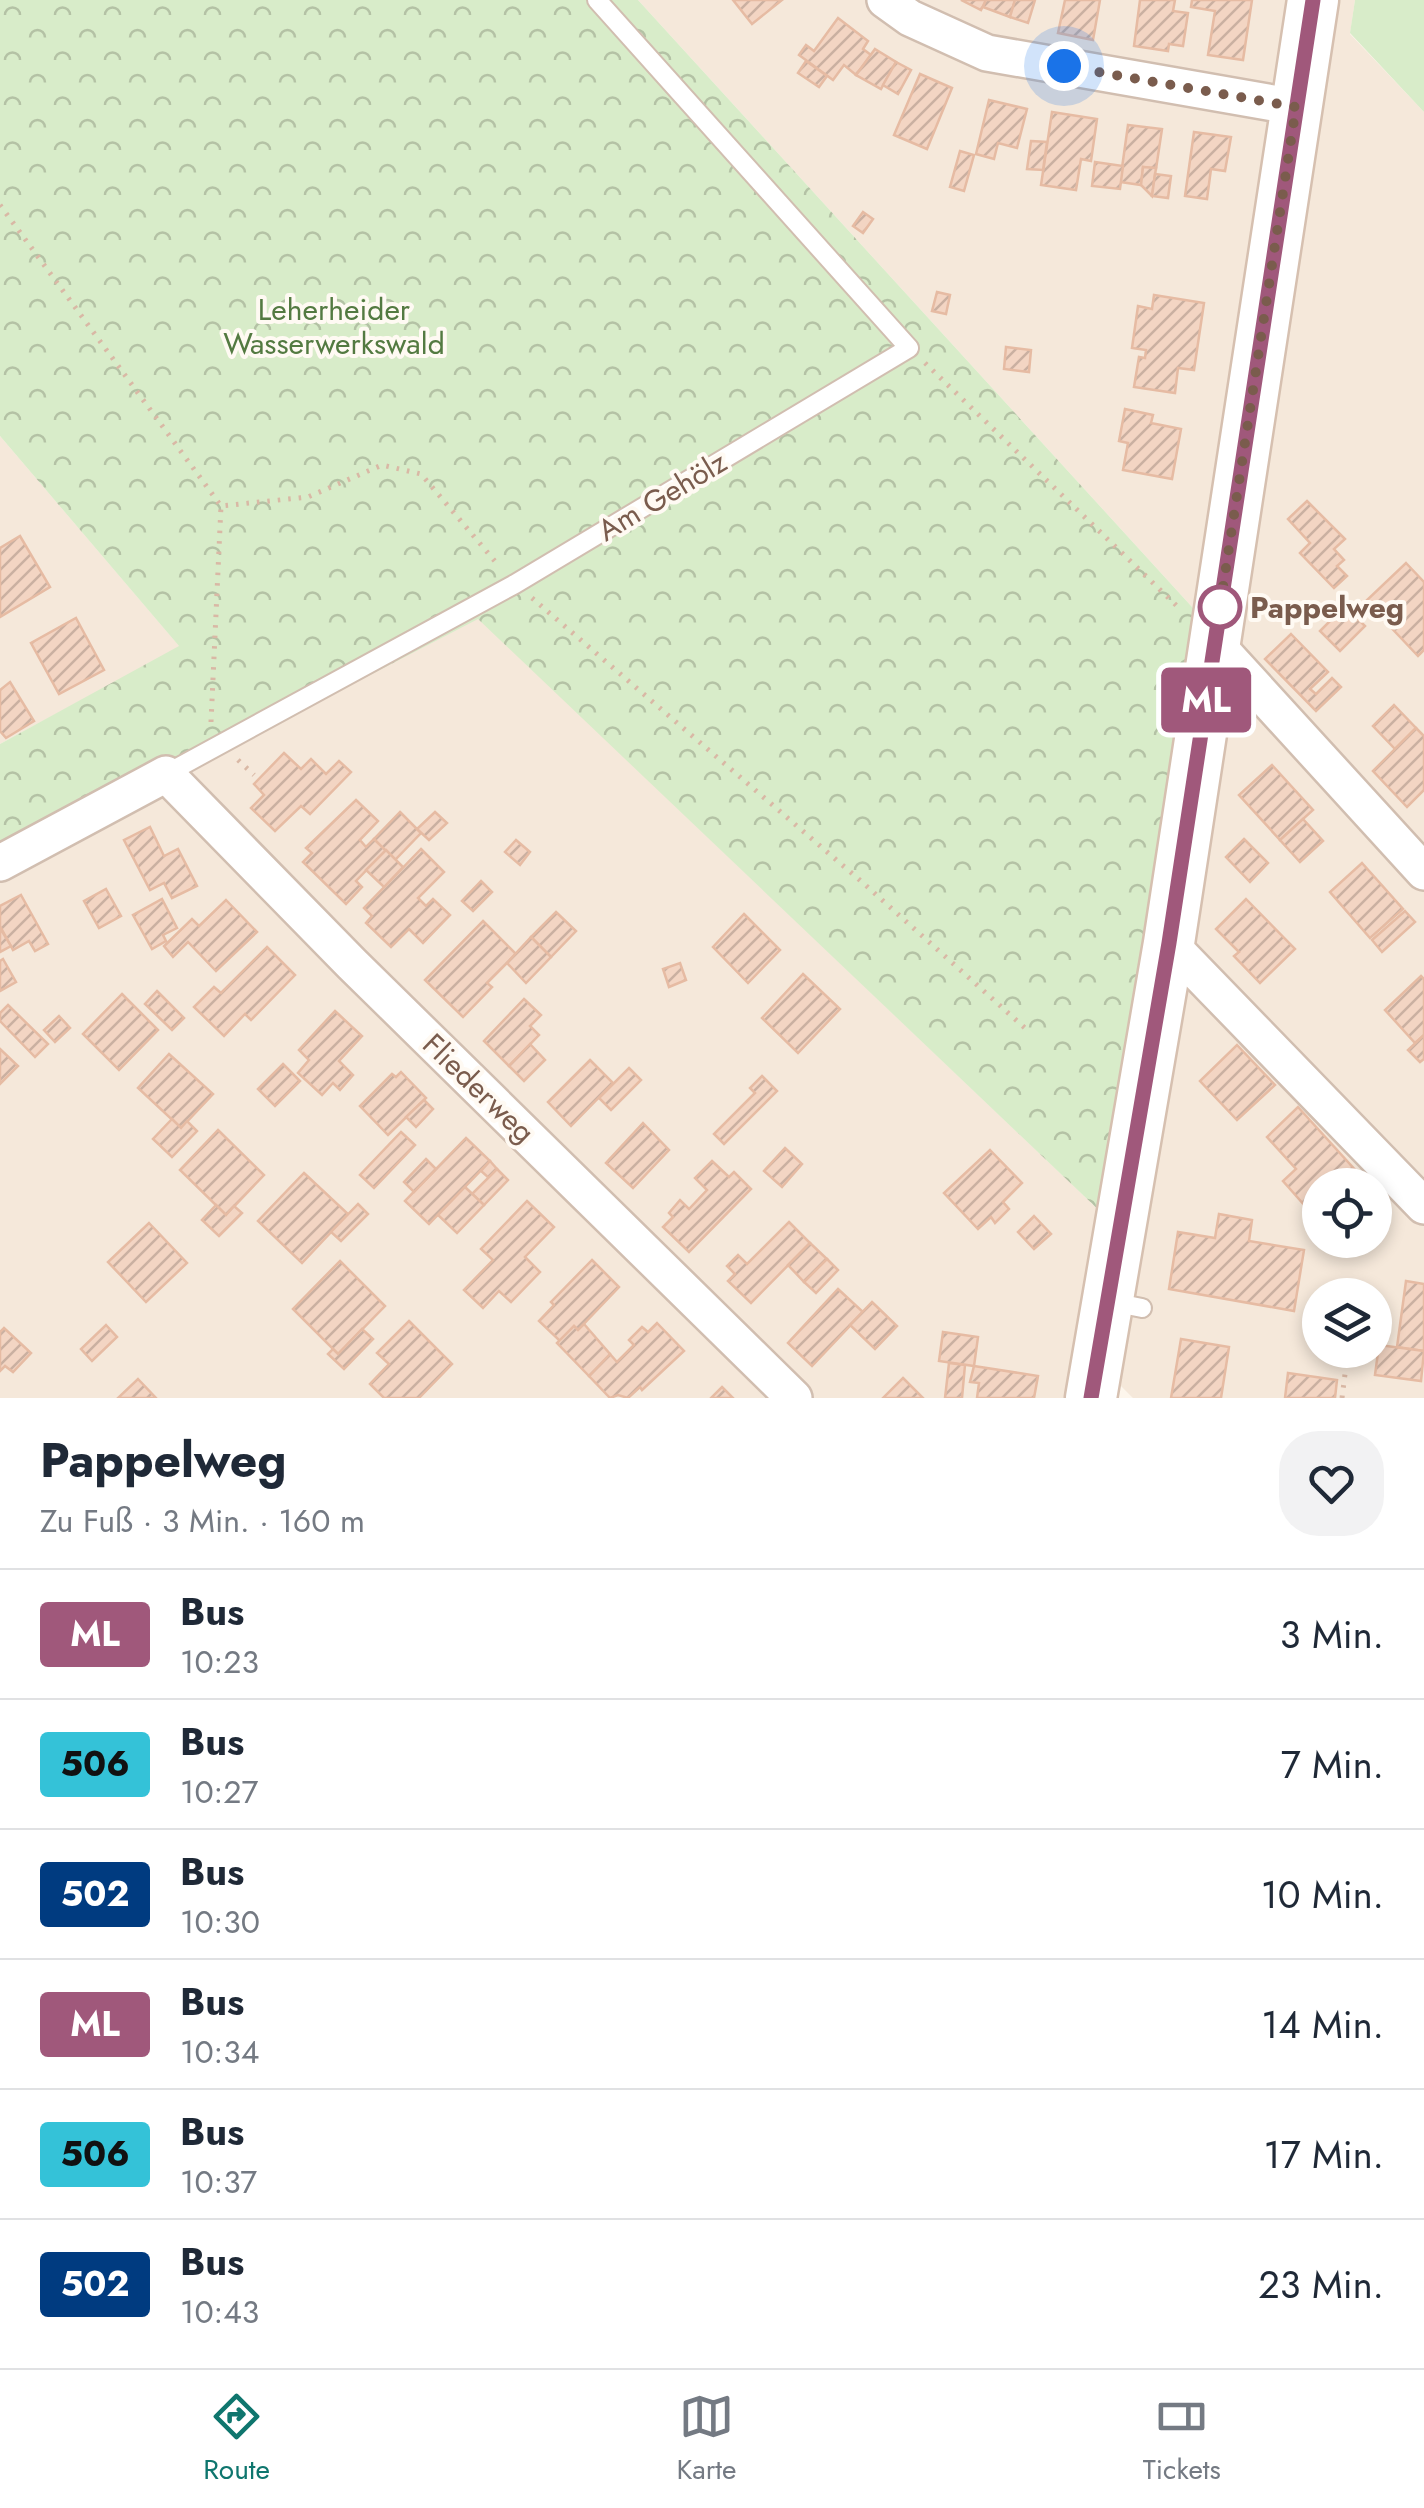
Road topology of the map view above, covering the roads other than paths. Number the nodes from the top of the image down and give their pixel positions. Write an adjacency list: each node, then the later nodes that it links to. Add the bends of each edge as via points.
1 (597, 0): 6 (lane, Am Gehölz, via 909,348 516,584)
2 (885, 0): 4 (street, via 987,53)
3 (1313, 0): 4 (street)
4 (1296, 107): 5 (street)
5 (1214, 642): 8 (street); 9 (street)
6 (166, 774): 7 (street, Am Gehölz); 11 (street, Fliederweg)
7 (0, 863)
8 (1424, 872)
9 (1169, 943): 10 (street); 12 (street, via 1124,1304)
10 (1424, 1206)
11 (794, 1398)
12 (1091, 1398)

